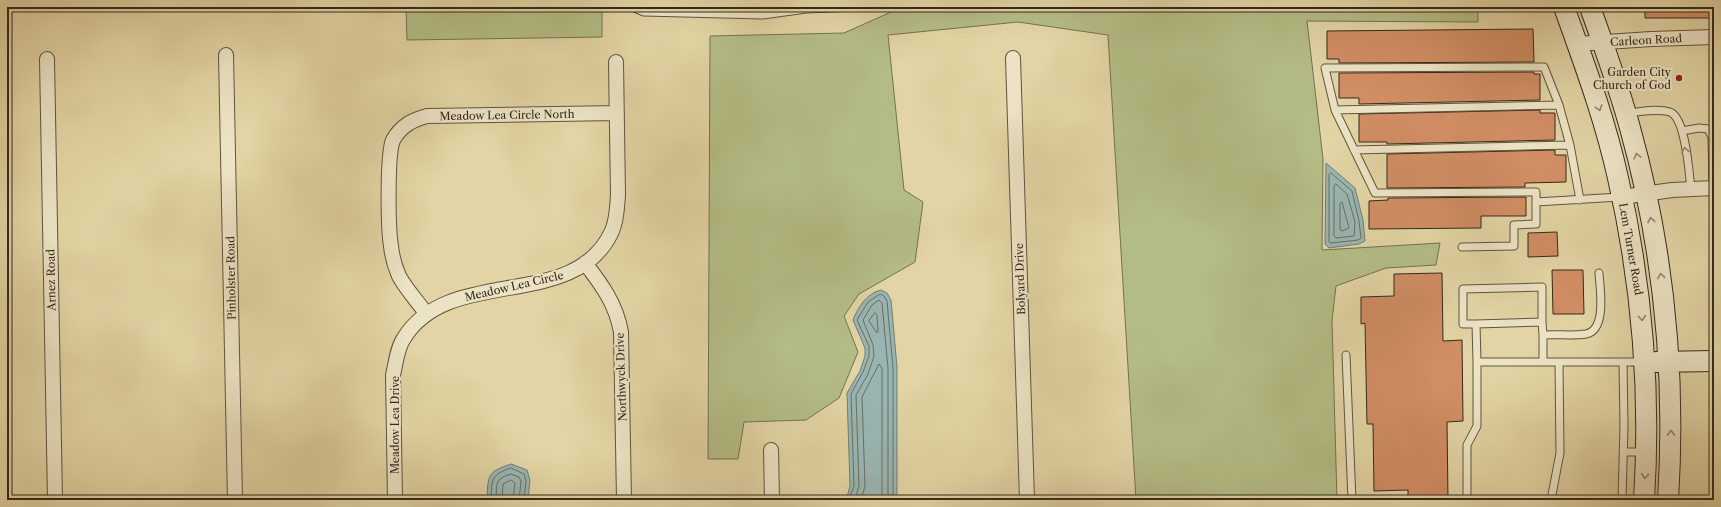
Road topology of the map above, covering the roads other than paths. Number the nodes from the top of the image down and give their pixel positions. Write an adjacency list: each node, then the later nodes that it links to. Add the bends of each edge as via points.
1 (632, 7): 2 (lane, via 644,12 763,15 806,9)
2 (856, 7)
3 (1564, 7): 7 (main road, Lem Turner Road)
4 (1590, 7): 6 (main road)
5 (1714, 37): 6 (street, Carleon Road)
6 (1602, 42): 7 (street, Carleon Road); 15 (main road)
7 (1577, 44): 22 (main road, Lem Turner Road, one-way to 22, via 1607,134)
8 (226, 55): 44 (street, Pinholster Road)
9 (1013, 58): 48 (street, Bolyard Drive)
10 (46, 59): 43 (street, Arnez Road)
11 (616, 62): 14 (street)
12 (1558, 105): 13 (lane); 13 (lane, via 1544,67 1325,68); 17 (lane)
13 (1336, 110): 18 (lane)
14 (617, 113): 26 (street, Meadow Lea Circle, via 617,213 612,231 602,247); 28 (street, Meadow Lea Circle North, via 427,116 412,120 400,130 393,141 389,156 390,246 399,276)
15 (1626, 114): 16 (lane, via 1662,111 1672,113); 21 (main road, one-way to 15)
16 (1682, 130): 19 (lane, via 1708,129 1712,137); 20 (lane, one-way to 16)
17 (1570, 144): 18 (lane); 23 (lane)
18 (1354, 150): 24 (lane, via 1375,193 1536,192)
19 (1714, 188): 20 (street)
20 (1691, 189): 21 (street)
21 (1646, 194): 22 (street); 39 (main road, one-way to 21, via 1662,284)
22 (1622, 197): 23 (lane); 38 (main road, Lem Turner Road, one-way to 38, via 1638,280)
23 (1580, 200): 24 (lane)
24 (1536, 202): 25 (lane, via 1536,224 1514,225 1514,246)
25 (1462, 247)
26 (585, 263): 28 (street, Meadow Lea Circle, via 555,278 456,299); 46 (street, Northwyck Drive, via 611,300 618,315 621,332)
27 (1600, 273): 31 (lane, via 1600,320 1596,328 1588,334)
28 (426, 313): 45 (street, Meadow Lea Drive, via 404,338 393,375)
29 (1542, 322): 30 (lane); 30 (lane, via 1542,287 1463,289 1463,324); 31 (lane)
30 (1476, 324): 34 (lane)
31 (1543, 335): 35 (lane)
32 (1346, 355): 49 (lane)
33 (1714, 361): 39 (main road)
34 (1477, 362): 35 (lane); 50 (lane, via 1477,426 1467,445)
35 (1543, 362): 36 (lane)
36 (1558, 362): 37 (lane); 51 (lane, via 1560,453)
37 (1622, 362): 38 (lane); 41 (lane)
38 (1645, 362): 39 (main road); 42 (main road, Lem Turner Road)
39 (1670, 362): 54 (main road, one-way to 39)
40 (771, 450): 47 (street)
41 (1624, 452): 42 (lane); 52 (lane)
42 (1646, 452): 53 (main road, Lem Turner Road, one-way to 53)
43 (55, 500)
44 (235, 500)
45 (395, 500)
46 (624, 500)
47 (772, 500)
48 (1028, 500)
49 (1352, 500)
50 (1467, 500)
51 (1551, 500)
52 (1622, 500)
53 (1644, 500)
54 (1668, 500)

